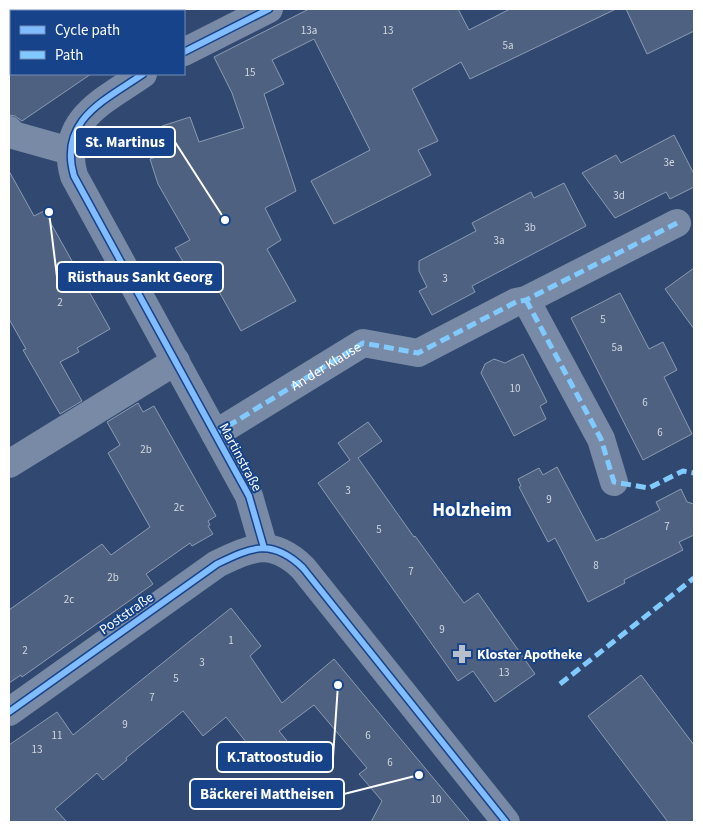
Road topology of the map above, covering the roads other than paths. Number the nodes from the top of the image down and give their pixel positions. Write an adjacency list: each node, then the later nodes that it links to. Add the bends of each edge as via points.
1 (269, 9): 2 (street)
2 (185, 51)
3 (142, 75): 5 (street, Martinstraße, via 84,118 77,127)
4 (9, 130): 5 (street, via 13,135)
5 (70, 151): 8 (street, Martinstraße, via 74,176)
6 (677, 223): 7 (street, An der Klause)
7 (526, 300): 9 (street, An der Klause, via 516,302 418,353 363,343); 11 (street, via 601,439)
8 (176, 361): 9 (street, Martinstraße); 10 (street)
9 (215, 434): 12 (street, Martinstraße, via 249,496)
10 (9, 464)
11 (614, 482)
12 (264, 548): 13 (street, Poststraße, via 250,549 217,564); 14 (street, via 280,550 303,568)
13 (9, 712)
14 (506, 822)

